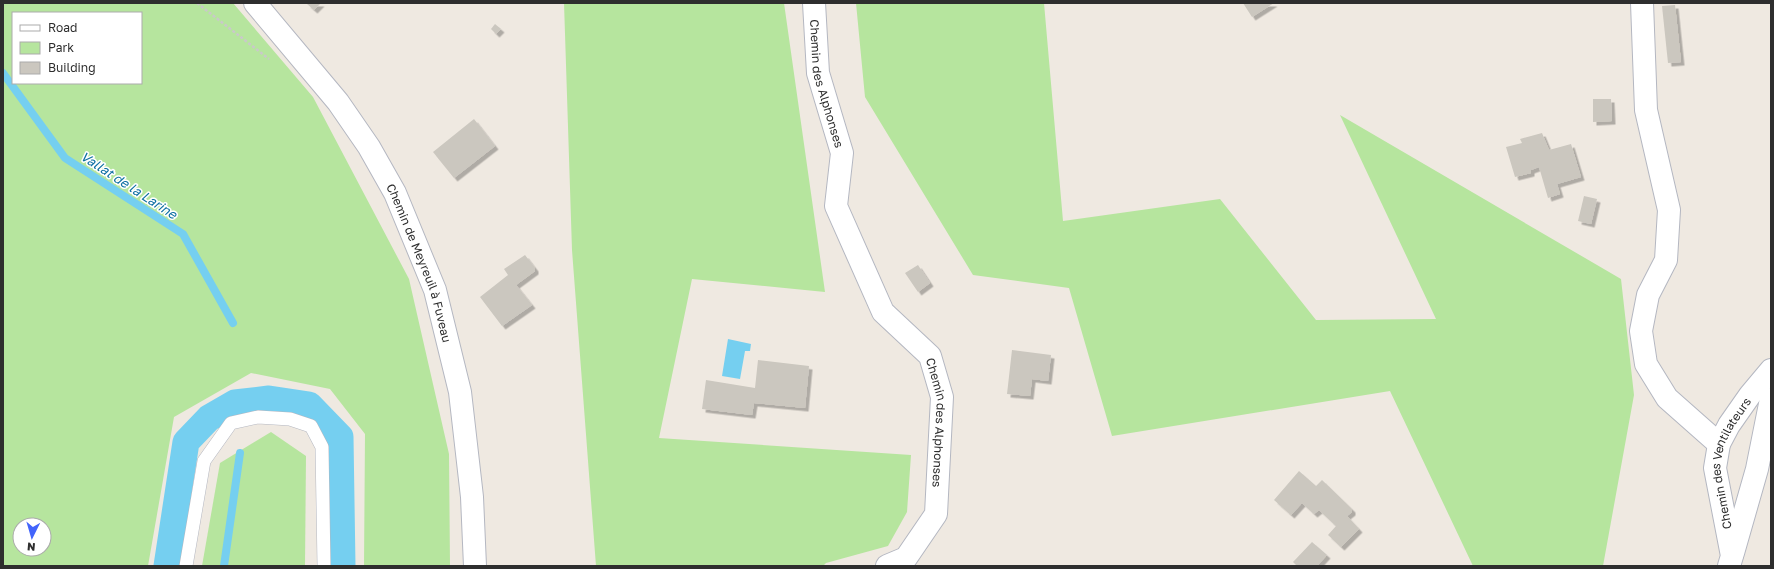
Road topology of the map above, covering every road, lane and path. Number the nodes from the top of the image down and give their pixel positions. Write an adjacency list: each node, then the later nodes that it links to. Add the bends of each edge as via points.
1 (197, 3): 5 (path)
2 (255, 3): 12 (street, Chemin de Meyreuil à Fuveau, via 338,102 368,146 395,192 435,290 460,392 472,497)
3 (814, 3): 13 (street, Chemin des Alphonses, via 818,73 842,153 836,206 883,312 930,356 942,397 936,514 906,558)
4 (1642, 3): 8 (street, via 1646,110 1669,210 1666,260 1648,295 1641,331 1646,364 1667,398)
5 (269, 60)
6 (1771, 370): 8 (street, Chemin des Ventilateurs, via 1729,424)
7 (1771, 399): 9 (street, via 1757,469)
8 (1719, 444): 9 (street, Chemin des Ventilateurs, via 1715,468)
9 (1730, 561)
10 (186, 566): 11 (lane, via 204,461 231,423 258,417 290,419 311,426 322,447)
11 (324, 566)
12 (475, 566)
13 (887, 566)

